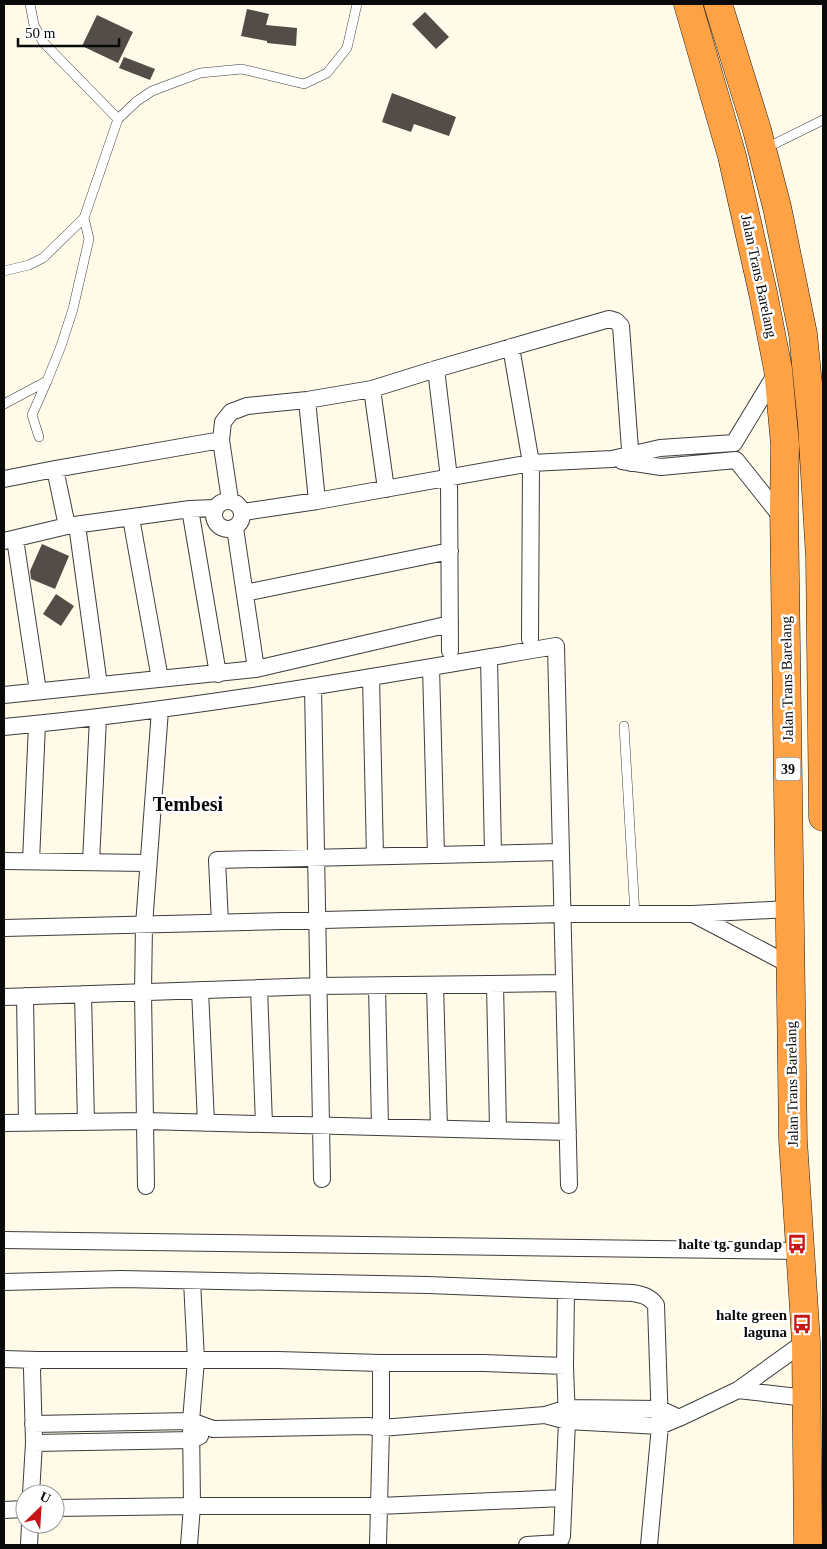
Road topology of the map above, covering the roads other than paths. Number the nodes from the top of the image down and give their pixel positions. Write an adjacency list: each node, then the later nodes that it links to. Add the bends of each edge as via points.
1 (30, 4): 5 (lane, via 34,25 43,42)
2 (357, 4): 5 (lane, via 347,48 327,73 304,84 242,70 200,73 152,91)
3 (688, 4): 13 (highway, Jalan Trans Barelang / 39, via 732,156)
4 (718, 4): 7 (highway, Jalan Trans Barelang / 39)
5 (118, 119): 8 (lane)
6 (823, 120): 7 (lane)
7 (761, 150): 11 (highway, Jalan Trans Barelang / 39, via 795,292)
8 (84, 218): 9 (lane, via 43,258); 14 (lane, via 89,239 82,273 73,310)
9 (4, 271)
10 (511, 347): 12 (street); 21 (street, via 598,321 616,321 621,326); 23 (street)
11 (806, 359): 13 (street, via 782,364); 39 (highway, Jalan Trans Barelang / 39)
12 (436, 368): 15 (street); 25 (street)
13 (778, 369): 20 (street); 34 (highway, Jalan Trans Barelang / 39, via 785,445)
14 (47, 381): 17 (lane); 18 (lane, via 32,415)
15 (372, 389): 16 (street); 27 (street)
16 (307, 400): 19 (street, via 247,406 231,412 223,422); 29 (street)
17 (4, 404)
18 (39, 437)
19 (221, 440): 24 (street); 28 (street)
20 (734, 443): 21 (street, via 660,448); 22 (street)
21 (631, 458): 22 (street, via 661,467); 23 (street)
22 (736, 460): 34 (street)
23 (531, 463): 25 (street); 42 (street)
24 (55, 468): 26 (street); 35 (street)
25 (450, 478): 27 (street); 38 (street)
26 (4, 479)
27 (386, 489): 29 (street)
28 (230, 500): 30 (street, via 221,501); 32 (street)
29 (317, 501): 32 (street)
30 (214, 508): 31 (street); 36 (street, via 213,517 217,525)
31 (190, 510): 33 (street); 47 (street)
32 (243, 512): 36 (street)
33 (131, 518): 35 (street); 49 (street)
34 (784, 520): 69 (highway, Jalan Trans Barelang / 39)
35 (72, 526): 37 (street); 50 (street)
36 (235, 528): 40 (street)
37 (9, 540): 52 (street)
38 (450, 550): 40 (street); 41 (street)
39 (822, 558): 59 (highway, Jalan Trans Barelang / 39)
40 (245, 593): 46 (street)
41 (450, 624): 43 (street); 46 (street)
42 (530, 639)
43 (450, 652)
44 (489, 658): 45 (street); 60 (street, via 556,646); 61 (street)
45 (431, 667): 48 (street); 62 (street)
46 (256, 670): 47 (street)
47 (218, 674): 49 (street)
48 (371, 677): 51 (street); 63 (street)
49 (160, 679): 50 (street)
50 (99, 685): 52 (street)
51 (312, 687): 54 (street); 64 (street)
52 (38, 691): 53 (street)
53 (4, 695)
54 (160, 710): 55 (street); 68 (street)
55 (98, 718): 56 (street); 67 (street)
56 (37, 724): 58 (street); 66 (street)
57 (624, 726): 72 (lane)
58 (4, 727)
59 (823, 817)
60 (561, 852): 61 (street); 70 (street)
61 (493, 853): 62 (street)
62 (436, 855): 63 (street)
63 (375, 856): 64 (street)
64 (316, 858): 73 (street); 74 (street, via 217,860)
65 (4, 861): 66 (street)
66 (31, 861): 67 (street)
67 (91, 862): 68 (street)
68 (148, 863): 75 (street)
69 (790, 909): 71 (street); 77 (highway, Jalan Trans Barelang / 39)
70 (563, 914): 72 (street); 73 (street); 78 (street)
71 (693, 914): 72 (street); 77 (street)
72 (635, 915)
73 (317, 920): 74 (street); 81 (street)
74 (220, 923): 75 (street)
75 (144, 925): 76 (street); 85 (street)
76 (4, 928)
77 (790, 965): 104 (highway, Jalan Trans Barelang / 39, via 793,1140)
78 (564, 983): 79 (street); 99 (street)
79 (496, 984): 80 (street); 98 (street)
80 (435, 985): 82 (street); 97 (street)
81 (318, 986): 82 (street); 83 (street); 95 (street)
82 (377, 986): 96 (street)
83 (259, 988): 84 (street); 94 (street)
84 (200, 990): 85 (street); 93 (street)
85 (143, 992): 86 (street); 89 (street)
86 (84, 994): 87 (street); 90 (street)
87 (25, 996): 88 (street); 92 (street)
88 (4, 997)
89 (145, 1121): 90 (street); 93 (street); 102 (street)
90 (86, 1122): 92 (street)
91 (4, 1123): 92 (street)
92 (27, 1123)
93 (206, 1123): 94 (street)
94 (264, 1124): 95 (street)
95 (321, 1125): 96 (street); 100 (street)
96 (380, 1127): 97 (street)
97 (439, 1129): 98 (street)
98 (498, 1130): 99 (street)
99 (568, 1132): 101 (street)
100 (322, 1179)
101 (569, 1185)
102 (146, 1186)
103 (4, 1240): 104 (street)
104 (800, 1251): 108 (highway, Jalan Trans Barelang / 39)
105 (192, 1281): 106 (street); 107 (street); 111 (street)
106 (4, 1282)
107 (566, 1291): 113 (street); 116 (street, via 633,1293 651,1298 656,1305)
108 (806, 1341): 114 (street); 115 (highway, Jalan Trans Barelang / 39)
109 (4, 1359): 110 (street)
110 (38, 1360): 111 (street); 120 (street, via 32,1369)
111 (196, 1360): 112 (street); 119 (street)
112 (381, 1364): 113 (street); 123 (street)
113 (564, 1366): 117 (street)
114 (738, 1390): 115 (street); 118 (street)
115 (806, 1398): 135 (highway, Jalan Trans Barelang / 39)
116 (660, 1408): 117 (street); 118 (street); 121 (street)
117 (567, 1414): 121 (street); 123 (street); 127 (street)
118 (678, 1418): 121 (street)
119 (191, 1421): 120 (street); 122 (street); 124 (street)
120 (33, 1424): 125 (street)
121 (660, 1426): 134 (street)
122 (213, 1428): 123 (street); 124 (street)
123 (381, 1428): 129 (street)
124 (192, 1440): 125 (street); 128 (street)
125 (34, 1443): 126 (street)
126 (32, 1484)
127 (563, 1498): 129 (street); 133 (street, via 559,1543)
128 (192, 1506): 129 (street); 130 (street); 131 (street)
129 (379, 1506): 132 (street)
130 (65, 1508)
131 (189, 1545)
132 (378, 1545)
133 (527, 1545)
134 (649, 1545)
135 (808, 1545)

